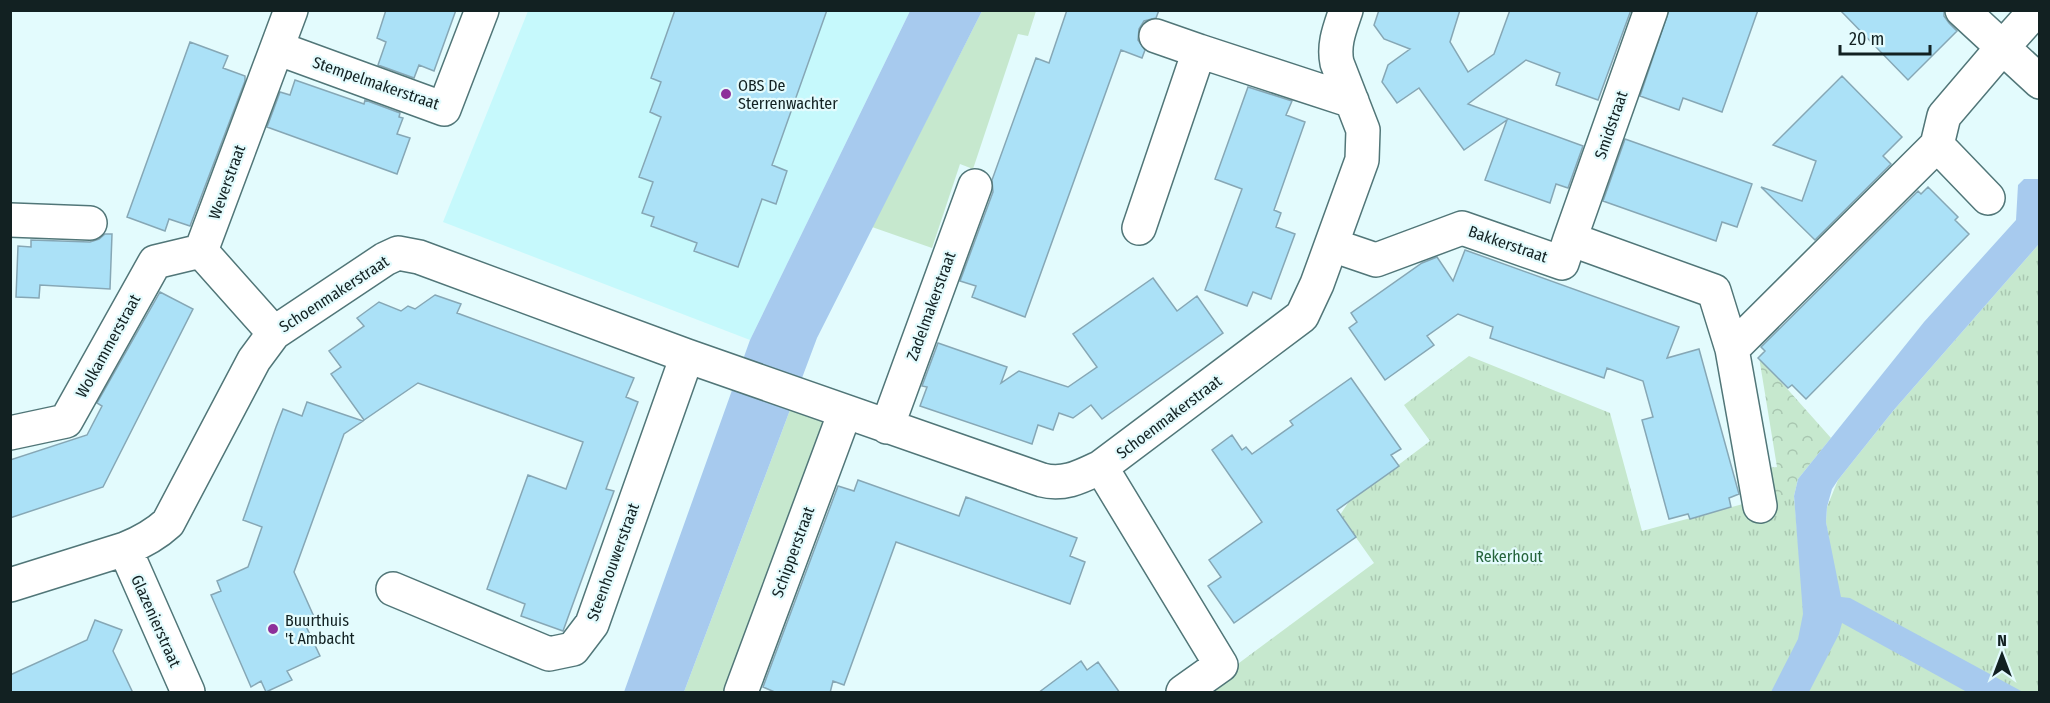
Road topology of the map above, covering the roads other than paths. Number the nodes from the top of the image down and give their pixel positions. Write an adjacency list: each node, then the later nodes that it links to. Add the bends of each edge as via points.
1 (291, 10): 8 (street, Weverstraat)
2 (482, 10): 8 (street, Stempelmakerstraat, via 444,109)
3 (1346, 10): 12 (street, Schoenmakerstraat, via 1335,52)
4 (1651, 10): 19 (street, Smidstraat)
5 (1962, 10): 9 (street)
6 (2037, 10): 9 (street)
7 (1156, 36): 10 (street)
8 (277, 48): 21 (street, Weverstraat)
9 (2002, 48): 11 (street); 13 (street, via 1944,116)
10 (1199, 51): 12 (street); 18 (street)
11 (2040, 82)
12 (1352, 101): 20 (street, Schoenmakerstraat, via 1363,130 1362,160)
13 (1936, 145): 15 (street); 23 (street)
14 (975, 186): 26 (street, Zadelmakerstraat)
15 (1988, 198)
16 (10, 220): 17 (street)
17 (90, 223)
18 (1139, 228)
19 (1570, 239): 20 (street, Bakkerstraat, via 1562,263 1462,228 1376,260); 23 (street, Bakkerstraat, via 1714,291)
20 (1332, 245): 28 (street, Schoenmakerstraat, via 1311,298 1297,321)
21 (201, 251): 22 (street); 27 (street, Wolkammerstraat, via 156,262 66,421)
22 (274, 333): 24 (street, Schoenmakerstraat, via 376,264 408,254); 30 (street, Schoenmakerstraat, via 254,360 168,523)
23 (1732, 349): 29 (street, Bakkerstraat)
24 (687, 356): 25 (street, Schoenmakerstraat); 32 (street, Steenhouwerstraat, via 592,624 573,649 549,654)
25 (845, 412): 26 (street, Schoenmakerstraat); 34 (street, Schipperstraat)
26 (887, 427): 28 (street, Schoenmakerstraat, via 1050,482 1074,480)
27 (10, 433)
28 (1101, 468): 35 (street, via 1221,665)
29 (1760, 506)
30 (125, 549): 31 (street, Schoenmakerstraat); 33 (street, Glazenierstraat)
31 (10, 585)
32 (393, 589)
33 (188, 693)
34 (741, 693)
35 (1183, 693)

